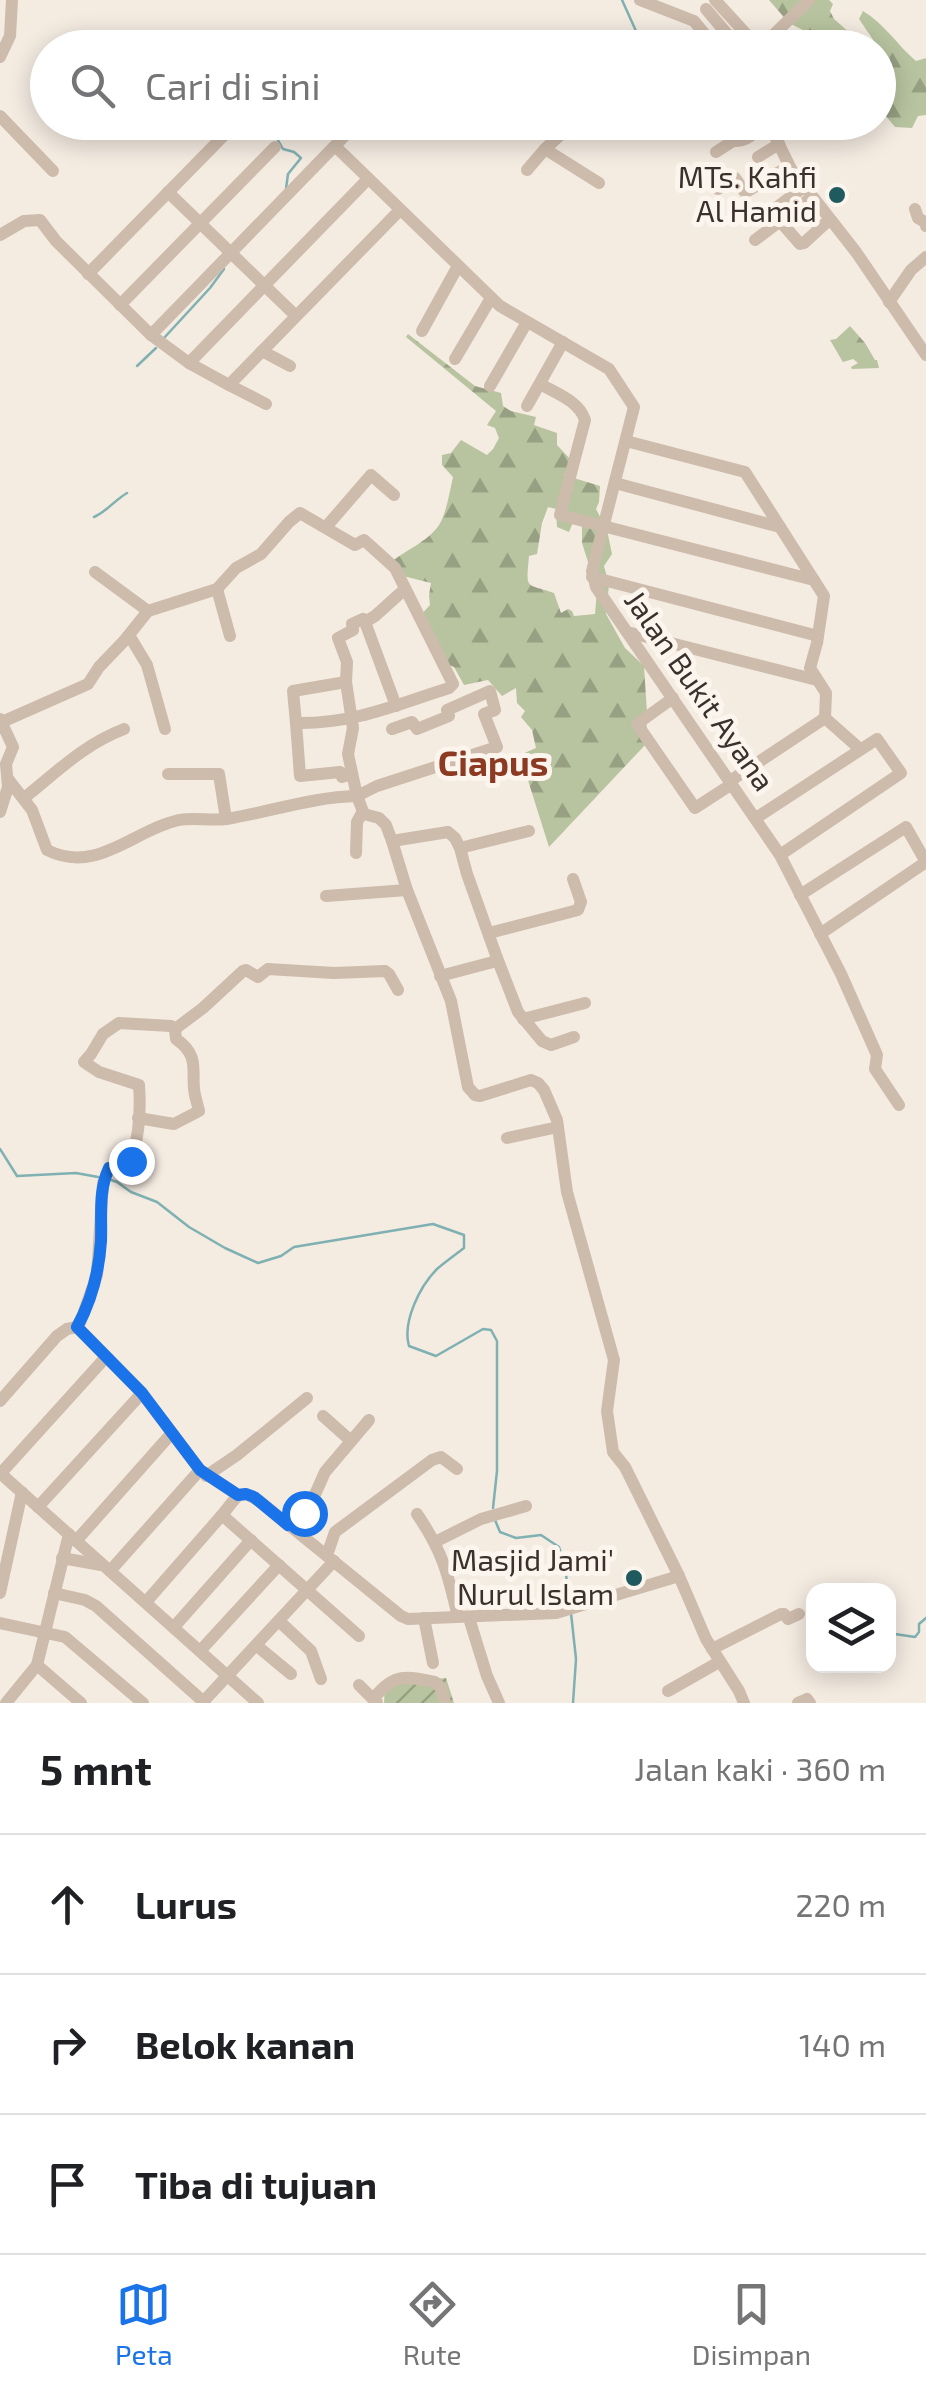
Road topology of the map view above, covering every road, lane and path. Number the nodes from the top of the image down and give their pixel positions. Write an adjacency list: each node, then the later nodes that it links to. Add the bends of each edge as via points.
1 (12, 0): 10 (street, via 10,36)
2 (640, 0): 5 (street)
3 (810, 0): 9 (street)
4 (712, 3): 5 (street); 7 (street); 8 (street)
5 (694, 21): 6 (street)
6 (700, 30)
7 (728, 30)
8 (740, 30)
9 (778, 30)
10 (0, 57)
11 (0, 116): 25 (street)
12 (219, 140): 29 (street)
13 (341, 140): 18 (street)
14 (555, 140): 20 (street)
15 (745, 140): 21 (street)
16 (777, 140): 17 (street)
17 (779, 144): 22 (street); 23 (street)
18 (335, 146): 26 (street, Jalan Bukit Ayana); 39 (street)
19 (274, 147): 35 (street)
20 (545, 150): 24 (street); 27 (street)
21 (716, 152)
22 (758, 156)
23 (789, 166): 28 (street, via 748,192 735,178); 30 (street)
24 (527, 170)
25 (52, 171)
26 (368, 178): 32 (street, Jalan Bukit Ayana); 43 (street)
27 (599, 183)
28 (718, 189)
29 (168, 192): 35 (street); 42 (street)
30 (808, 192): 33 (street); 34 (street)
31 (916, 209): 36 (street)
32 (400, 210): 41 (street, Jalan Bukit Ayana); 47 (street)
33 (830, 219): 34 (street, via 802,244); 45 (street)
34 (780, 222): 38 (street)
35 (200, 223): 39 (street); 46 (street)
36 (926, 226)
37 (0, 235): 42 (street, via 40,220)
38 (755, 240)
39 (231, 254): 43 (street); 50 (street)
40 (926, 257): 45 (street)
41 (458, 266): 44 (street, Jalan Bukit Ayana); 49 (street)
42 (88, 274): 46 (street)
43 (264, 285): 47 (street); 55 (street)
44 (491, 298): 48 (street, Jalan Bukit Ayana); 54 (street)
45 (889, 302): 53 (street)
46 (120, 305): 50 (street)
47 (296, 316): 52 (street)
48 (527, 322): 51 (street, Jalan Bukit Ayana); 59 (street)
49 (422, 331)
50 (150, 335): 55 (street)
51 (562, 342): 57 (street); 62 (street, Jalan Bukit Ayana, via 609,369 634,408)
52 (262, 351): 56 (street); 58 (street)
53 (926, 355)
54 (455, 360)
55 (189, 363): 58 (street)
56 (290, 366)
57 (540, 384): 61 (street); 65 (street, via 584,413 560,514)
58 (229, 385): 60 (street)
59 (490, 386)
60 (266, 404)
61 (528, 406)
62 (626, 440): 63 (street, Jalan Bukit Ayana); 67 (street, via 745,472)
63 (614, 483): 65 (street, Jalan Bukit Ayana); 67 (street)
64 (394, 495): 66 (street, via 371,476)
65 (603, 526): 69 (street, Jalan Bukit Ayana); 70 (street)
66 (326, 527): 71 (street, via 300,514); 72 (street, via 355,545 364,540 395,568)
67 (780, 527): 70 (street)
68 (94, 572): 73 (street)
69 (592, 578): 75 (street, Jalan Bukit Ayana); 78 (street)
70 (814, 580): 78 (street, via 824,596)
71 (218, 589): 73 (street); 77 (street)
72 (405, 589): 74 (street); 82 (street, via 453,684)
73 (148, 611): 76 (street)
74 (365, 622): 80 (street, via 338,638); 82 (street)
75 (627, 632): 79 (street); 81 (street, Jalan Bukit Ayana)
76 (128, 635): 85 (street, via 88,684); 88 (street, via 147,665)
77 (230, 636)
78 (818, 636): 79 (street, via 810,668)
79 (817, 680): 83 (street, via 826,693)
80 (346, 682): 84 (street); 86 (street, via 293,691)
81 (673, 698): 94 (street, Jalan Bukit Ayana); 94 (street, via 637,724 646,738 695,808)
82 (396, 706): 84 (street)
83 (824, 718): 90 (street); 94 (street)
84 (353, 719): 86 (street); 92 (street)
85 (1, 720): 93 (street, via 13,747)
86 (296, 724): 92 (street, via 300,776)
87 (124, 729): 96 (street, via 76,754)
88 (165, 729)
89 (392, 730): 95 (street, via 412,722 417,729 429,726 490,691 496,710 484,714 498,747)
90 (860, 749): 100 (street); 105 (street, via 877,739 900,773)
91 (168, 774): 99 (street, via 220,774)
92 (351, 774): 95 (street)
93 (8, 779): 96 (street); 97 (street)
94 (731, 783): 100 (street, Jalan Bukit Ayana)
95 (357, 796): 98 (street); 99 (street)
96 (24, 798): 99 (street, via 47,850 81,857 103,854 173,822)
97 (0, 812)
98 (362, 812): 102 (street, via 380,818); 104 (street)
99 (226, 818)
100 (756, 818): 105 (street, Jalan Bukit Ayana)
101 (528, 831): 103 (street)
102 (392, 842): 103 (street, via 448,832); 108 (street)
103 (460, 848): 111 (street)
104 (356, 852)
105 (780, 856): 109 (street, Jalan Bukit Ayana)
106 (926, 862): 109 (street, via 906,827); 112 (street)
107 (572, 880): 111 (street, via 578,910)
108 (407, 890): 110 (street); 114 (street)
109 (800, 895): 112 (street, Jalan Bukit Ayana)
110 (326, 896)
111 (489, 933): 113 (street)
112 (820, 934): 120 (street, Jalan Bukit Ayana, via 877,1054 875,1069)
113 (497, 958): 114 (street); 117 (street)
114 (440, 976): 122 (street, via 468,1087 480,1096 535,1081)
115 (398, 990): 118 (street, via 384,971 268,969 258,977 246,970)
116 (585, 1003): 117 (street)
117 (523, 1019): 119 (street, via 548,1045)
118 (176, 1029): 121 (street, via 195,1067 200,1107 174,1124); 121 (street, via 119,1023 84,1062 138,1083)
119 (574, 1038)
120 (899, 1105)
121 (138, 1118): 124 (street, via 128,1168 111,1168 105,1178 97,1274)
122 (558, 1127): 123 (street); 150 (street, via 567,1192 614,1360 607,1411 613,1452)
123 (507, 1138)
124 (77, 1327): 125 (street); 128 (street, via 57,1336)
125 (106, 1357): 126 (street); 134 (street)
126 (142, 1393): 131 (street); 138 (street)
127 (308, 1398): 135 (street)
128 (0, 1401)
129 (323, 1416): 132 (street)
130 (368, 1420): 132 (street)
131 (171, 1434): 135 (street); 143 (street)
132 (352, 1442): 142 (street, via 325,1472 309,1508)
133 (457, 1469): 147 (street, via 441,1457 432,1460 335,1532)
134 (0, 1473): 136 (street)
135 (203, 1473): 137 (street); 149 (street)
136 (22, 1492): 138 (street); 152 (street)
137 (238, 1495): 141 (street); 142 (street, via 254,1497)
138 (38, 1506): 143 (street)
139 (526, 1506): 145 (street)
140 (417, 1514): 145 (street)
141 (222, 1516): 144 (street); 154 (street)
142 (288, 1525): 147 (street)
143 (72, 1537): 146 (street); 149 (street)
144 (251, 1540): 148 (street); 160 (street)
145 (435, 1542): 156 (street)
146 (62, 1558): 149 (street); 153 (street)
147 (330, 1558): 151 (street); 157 (street, via 400,1616)
148 (280, 1565): 151 (street); 165 (street)
149 (107, 1568): 154 (street)
150 (680, 1576): 156 (street, via 562,1612); 164 (street)
151 (308, 1590): 158 (street); 162 (street)
152 (0, 1594)
153 (54, 1594): 161 (street); 179 (street, via 96,1606)
154 (146, 1602): 160 (street)
155 (800, 1614): 164 (street, via 781,1614)
156 (464, 1617): 157 (street); 181 (street)
157 (424, 1618): 166 (street)
158 (280, 1621): 163 (street); 171 (street, via 311,1651)
159 (0, 1623): 161 (street)
160 (174, 1628): 165 (street)
161 (45, 1632): 168 (street); 178 (street, via 78,1646)
162 (360, 1636)
163 (257, 1646): 169 (street); 170 (street)
164 (712, 1649): 167 (street)
165 (200, 1651): 170 (street)
166 (433, 1662)
167 (719, 1662): 173 (street); 182 (street)
168 (37, 1665): 175 (street); 177 (street)
169 (291, 1674)
170 (227, 1675): 174 (street); 179 (street)
171 (321, 1679)
172 (359, 1685): 176 (street)
173 (668, 1691)
174 (252, 1698)
175 (14, 1700)
176 (376, 1702): 180 (street, via 388,1682 401,1678 435,1682)
177 (80, 1703)
178 (143, 1703)
179 (203, 1703)
180 (445, 1703)
181 (499, 1703)
182 (744, 1703)
183 (798, 1703): 184 (street)
184 (810, 1703)

